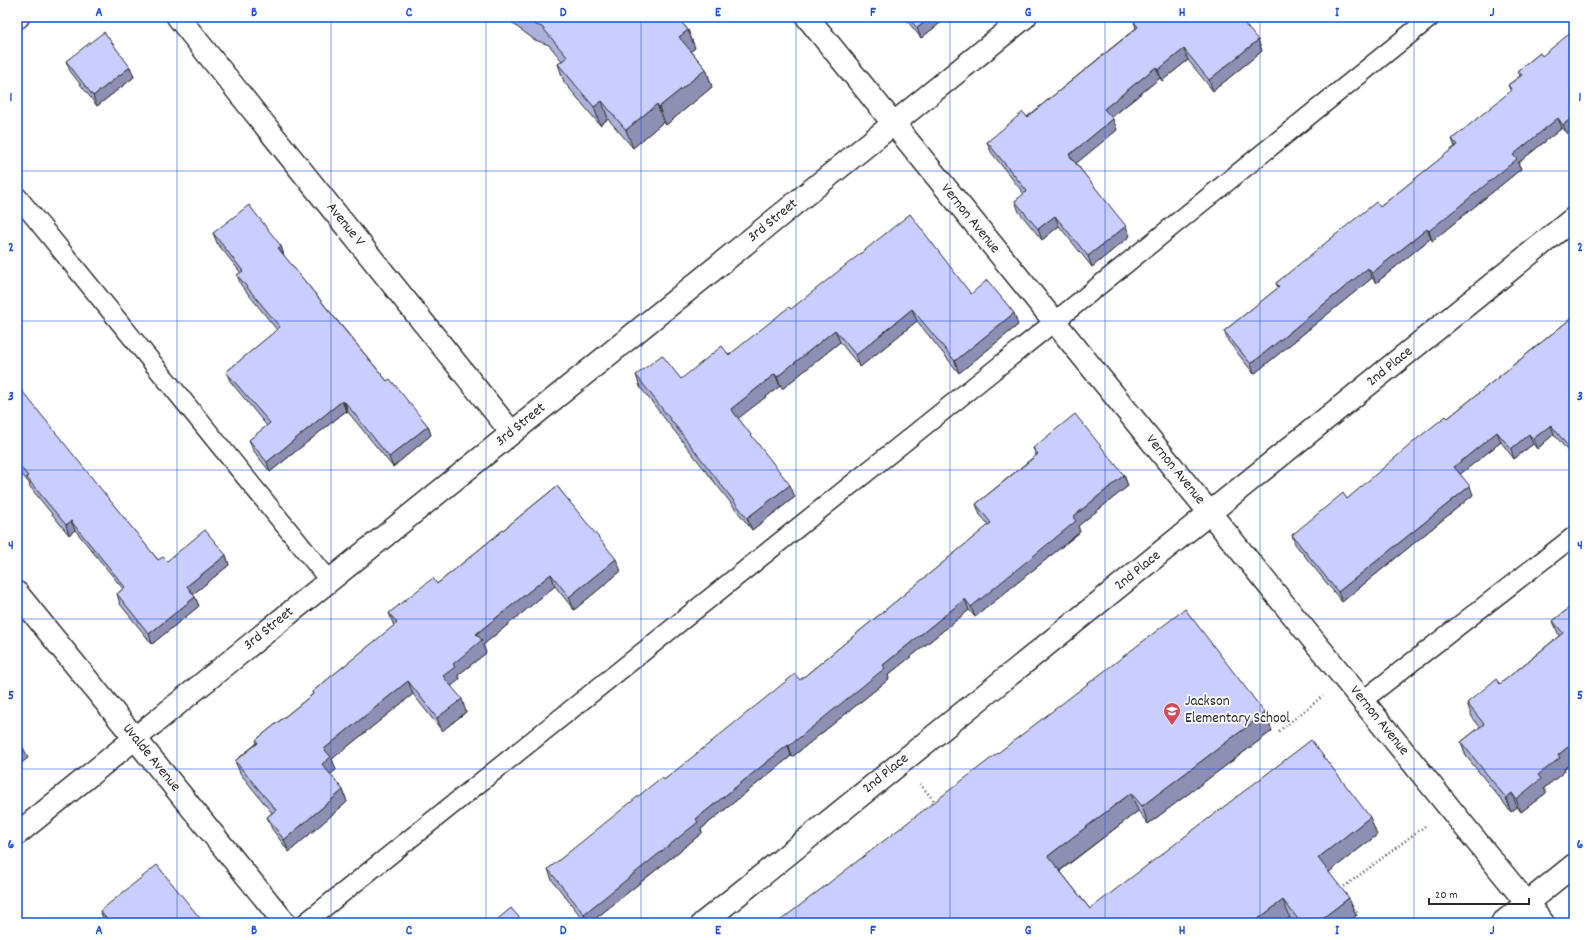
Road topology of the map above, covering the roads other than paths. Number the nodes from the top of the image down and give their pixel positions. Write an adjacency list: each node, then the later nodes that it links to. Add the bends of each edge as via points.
1 (178, 17): 9 (street, Avenue V)
2 (807, 17): 5 (street, Vernon Avenue)
3 (1025, 17): 5 (street, 3rd Street)
4 (1431, 17): 8 (lane)
5 (893, 124): 8 (street, Vernon Avenue); 9 (street, 3rd Street)
6 (17, 196): 12 (lane)
7 (1574, 218): 10 (street, 2nd Place)
8 (1054, 322): 10 (street, Vernon Avenue); 20 (lane)
9 (512, 433): 12 (street, 3rd Street)
10 (1210, 513): 14 (street, Vernon Avenue); 21 (street, 2nd Place)
11 (1574, 536): 14 (lane)
12 (329, 580): 15 (street, 3rd Street)
13 (17, 593): 15 (street, Uvalde Avenue)
14 (1362, 701): 18 (street, Vernon Avenue)
15 (135, 738): 16 (street, 3rd Street); 19 (street, Uvalde Avenue)
16 (17, 834)
17 (1574, 865): 18 (street)
18 (1527, 903): 22 (street); 23 (street, Vernon Avenue)
19 (285, 923)
20 (305, 923)
21 (703, 923)
22 (1502, 923)
23 (1543, 923)

